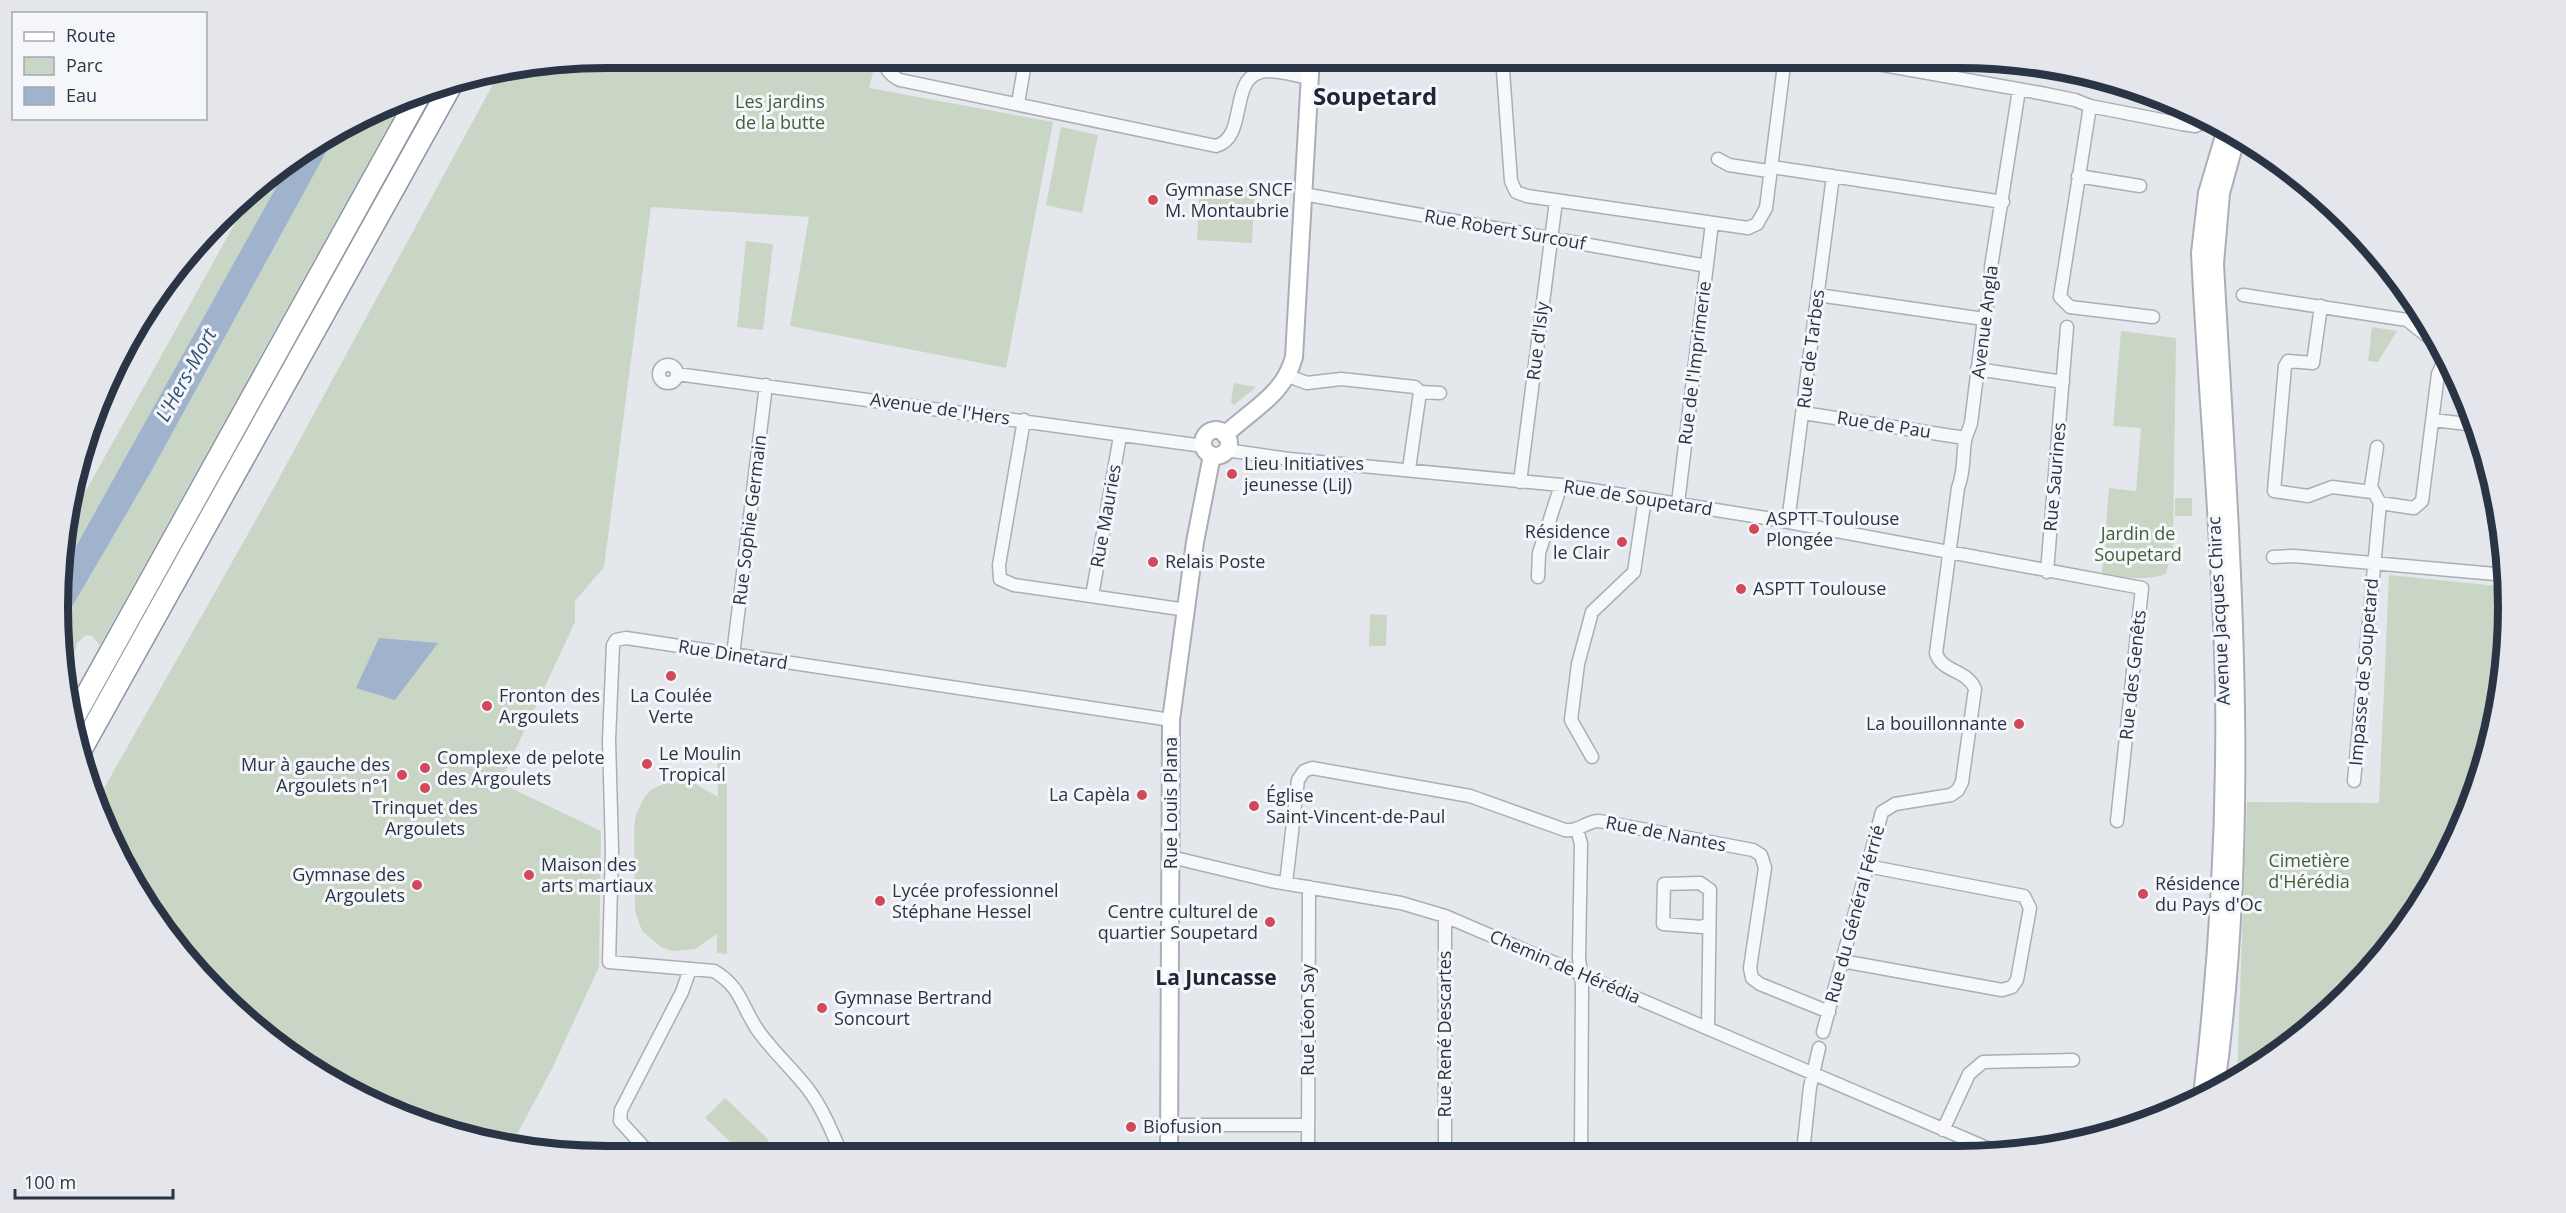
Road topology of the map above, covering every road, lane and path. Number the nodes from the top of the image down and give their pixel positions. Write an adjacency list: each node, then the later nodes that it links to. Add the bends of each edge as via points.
1 (886, 68): 11 (street, via 900,80)
2 (1024, 68): 11 (street)
3 (1310, 68): 7 (main road)
4 (1503, 68): 22 (street, via 1512,187 1527,196)
5 (1784, 68): 17 (street)
6 (1899, 68): 8 (street)
7 (1310, 78): 11 (street, via 1265,71 1253,77 1240,94 1233,135 1227,143 1216,146); 21 (main road)
8 (2019, 90): 12 (street); 23 (street, Avenue Angla)
9 (448, 92): 69 (highway)
10 (415, 103): 67 (highway)
11 (1018, 103)
12 (2090, 106): 13 (street, via 2194,126); 19 (street)
13 (2199, 124)
14 (2224, 137): 90 (main road, Avenue Jacques Chirac, via 2207,193 2200,254 2224,746 2217,950)
15 (2235, 143): 89 (main road, Avenue Jacques Chirac, via 2221,193 2215,264 2238,739 2234,907)
16 (1718, 159): 17 (street, via 1730,165 1768,171)
17 (1772, 167): 18 (street); 24 (street, via 1766,208 1757,224 1743,228)
18 (1833, 176): 23 (street); 27 (street, Rue de Tarbes)
19 (2078, 176): 20 (street); 30 (street, via 2060,297 2070,307)
20 (2140, 186)
21 (1303, 194): 25 (street, Rue Robert Surcouf); 37 (main road, via 1294,357)
22 (1556, 201): 24 (street); 25 (street, Rue d'Isly)
23 (2003, 202): 31 (street, Avenue Angla)
24 (1712, 223): 26 (street, Rue de l'Imprimerie)
25 (1551, 239): 26 (street, Rue Robert Surcouf); 51 (street, Rue d'Isly)
26 (1707, 266): 55 (street, Rue de l'Imprimerie)
27 (1818, 295): 31 (street); 42 (street, Rue de Tarbes)
28 (2243, 295): 29 (street)
29 (2321, 306): 33 (street, via 2407,320); 53 (street, via 2313,363 2288,361 2274,491 2308,496 2332,486)
30 (2153, 317)
31 (1984, 319): 35 (street, Avenue Angla)
32 (2067, 327): 38 (street, Rue Saurines)
33 (2424, 333)
34 (2441, 365): 44 (street)
35 (1977, 369): 38 (street); 47 (street, Avenue Angla, via 1971,423)
36 (677, 374): 39 (street, Avenue de l'Hers)
37 (1288, 376): 40 (street, via 1307,383 1341,379 1415,387); 48 (main road, via 1272,396)
38 (2063, 382): 61 (street, Rue Saurines)
39 (766, 385): 43 (street, Avenue de l'Hers); 66 (street, Rue Sophie Germain)
40 (1420, 392): 41 (street); 50 (street)
41 (1440, 393)
42 (1803, 413): 47 (street, Rue de Pau); 57 (street, Rue de Tarbes)
43 (1024, 420): 46 (street, Avenue de l'Hers); 64 (street, via 999,565 1000,579 1005,583)
44 (2433, 420): 45 (street); 56 (street, via 2422,501 2414,508)
45 (2466, 423)
46 (1120, 436): 48 (street, Avenue de l'Hers); 64 (street, Rue Mauries)
47 (1965, 438): 58 (street, Avenue Angla, via 1965,469 1958,488)
48 (1217, 446): 50 (street, Rue de Soupetard, via 1289,459); 65 (main road, Rue Louis Plana, via 1199,514)
49 (2377, 447): 53 (street)
50 (1409, 469): 51 (street, Rue de Soupetard)
51 (1520, 482): 52 (street, Rue de Soupetard)
52 (1560, 485): 54 (street, Rue de Soupetard); 63 (street, via 1539,553)
53 (2372, 492): 56 (street)
54 (1645, 498): 55 (street, Rue de Soupetard); 70 (street, via 1634,572 1592,612 1578,664 1571,720)
55 (1677, 503): 57 (street, Rue de Soupetard)
56 (2380, 503): 60 (street)
57 (1788, 522): 58 (street, Rue de Soupetard)
58 (1951, 552): 61 (street, Rue de Soupetard); 75 (street, Rue du Général Férrié, via 1936,653 1943,664 1970,681 1975,689 1962,782 1947,797 1894,804 1886,809)
59 (2273, 557): 60 (street, Impasse de Soupetard)
60 (2373, 563): 62 (street, Impasse de Soupetard); 71 (street, Impasse de Soupetard)
61 (2047, 572): 72 (street, Rue des Genêts, via 2142,588)
62 (2497, 574)
63 (1539, 577)
64 (1092, 596): 65 (street)
65 (1187, 610): 68 (main road, Rue Louis Plana)
66 (733, 655): 68 (street, Rue Dinetard); 81 (street, Rue Dinetard, via 626,638 613,645 609,962)
67 (78, 711)
68 (1171, 720): 74 (main road, Rue Louis Plana)
69 (85, 743)
70 (1592, 757)
71 (2354, 782)
72 (2117, 821)
73 (1577, 829): 76 (street, Rue de Nantes, via 1565,830 1470,796 1312,768 1298,780); 82 (street, via 1581,844); 83 (street, Rue de Nantes, via 1599,821 1757,852 1764,859 1765,868 1750,968 1752,978)
74 (1171, 856): 76 (street, Chemin de Hérédia); 91 (main road, Rue Louis Plana)
75 (1867, 866): 80 (street, Rue du Général Férrié); 80 (street, via 2024,896 2030,908 2017,980 2012,987 2002,990)
76 (1286, 883): 77 (street, Chemin de Hérédia)
77 (1309, 887): 78 (street, Chemin de Hérédia, via 1401,903); 92 (street, Rue Léon Say)
78 (1445, 916): 82 (street, Chemin de Hérédia); 99 (street, Rue René Descartes)
79 (1709, 923): 79 (street, via 1711,893 1707,886 1664,884 1663,924 1702,927); 84 (street)
80 (1842, 961): 83 (street, Rue du Général Férrié)
81 (690, 969): 95 (street, via 621,1110 620,1120); 96 (street, via 714,971 738,992 758,1030 818,1106)
82 (1581, 975): 84 (street, Chemin de Hérédia); 100 (street)
83 (1829, 1012): 85 (street, Rue du Général Férrié)
84 (1708, 1028): 88 (street, Chemin de Hérédia)
85 (1823, 1032)
86 (1819, 1048): 88 (street)
87 (2073, 1060): 93 (street, via 1983,1062 1969,1074)
88 (1812, 1074): 93 (street, Chemin de Hérédia); 101 (street)
89 (2217, 1080)
90 (2203, 1087)
91 (1169, 1125): 92 (street); 97 (main road, Rue Louis Plana)
92 (1308, 1125): 98 (street, Rue Léon Say)
93 (1943, 1130): 94 (street, Chemin de Hérédia)
94 (1979, 1145)
95 (642, 1146)
96 (838, 1146)
97 (1169, 1146)
98 (1308, 1146)
99 (1444, 1146)
100 (1581, 1146)
101 (1804, 1146)

